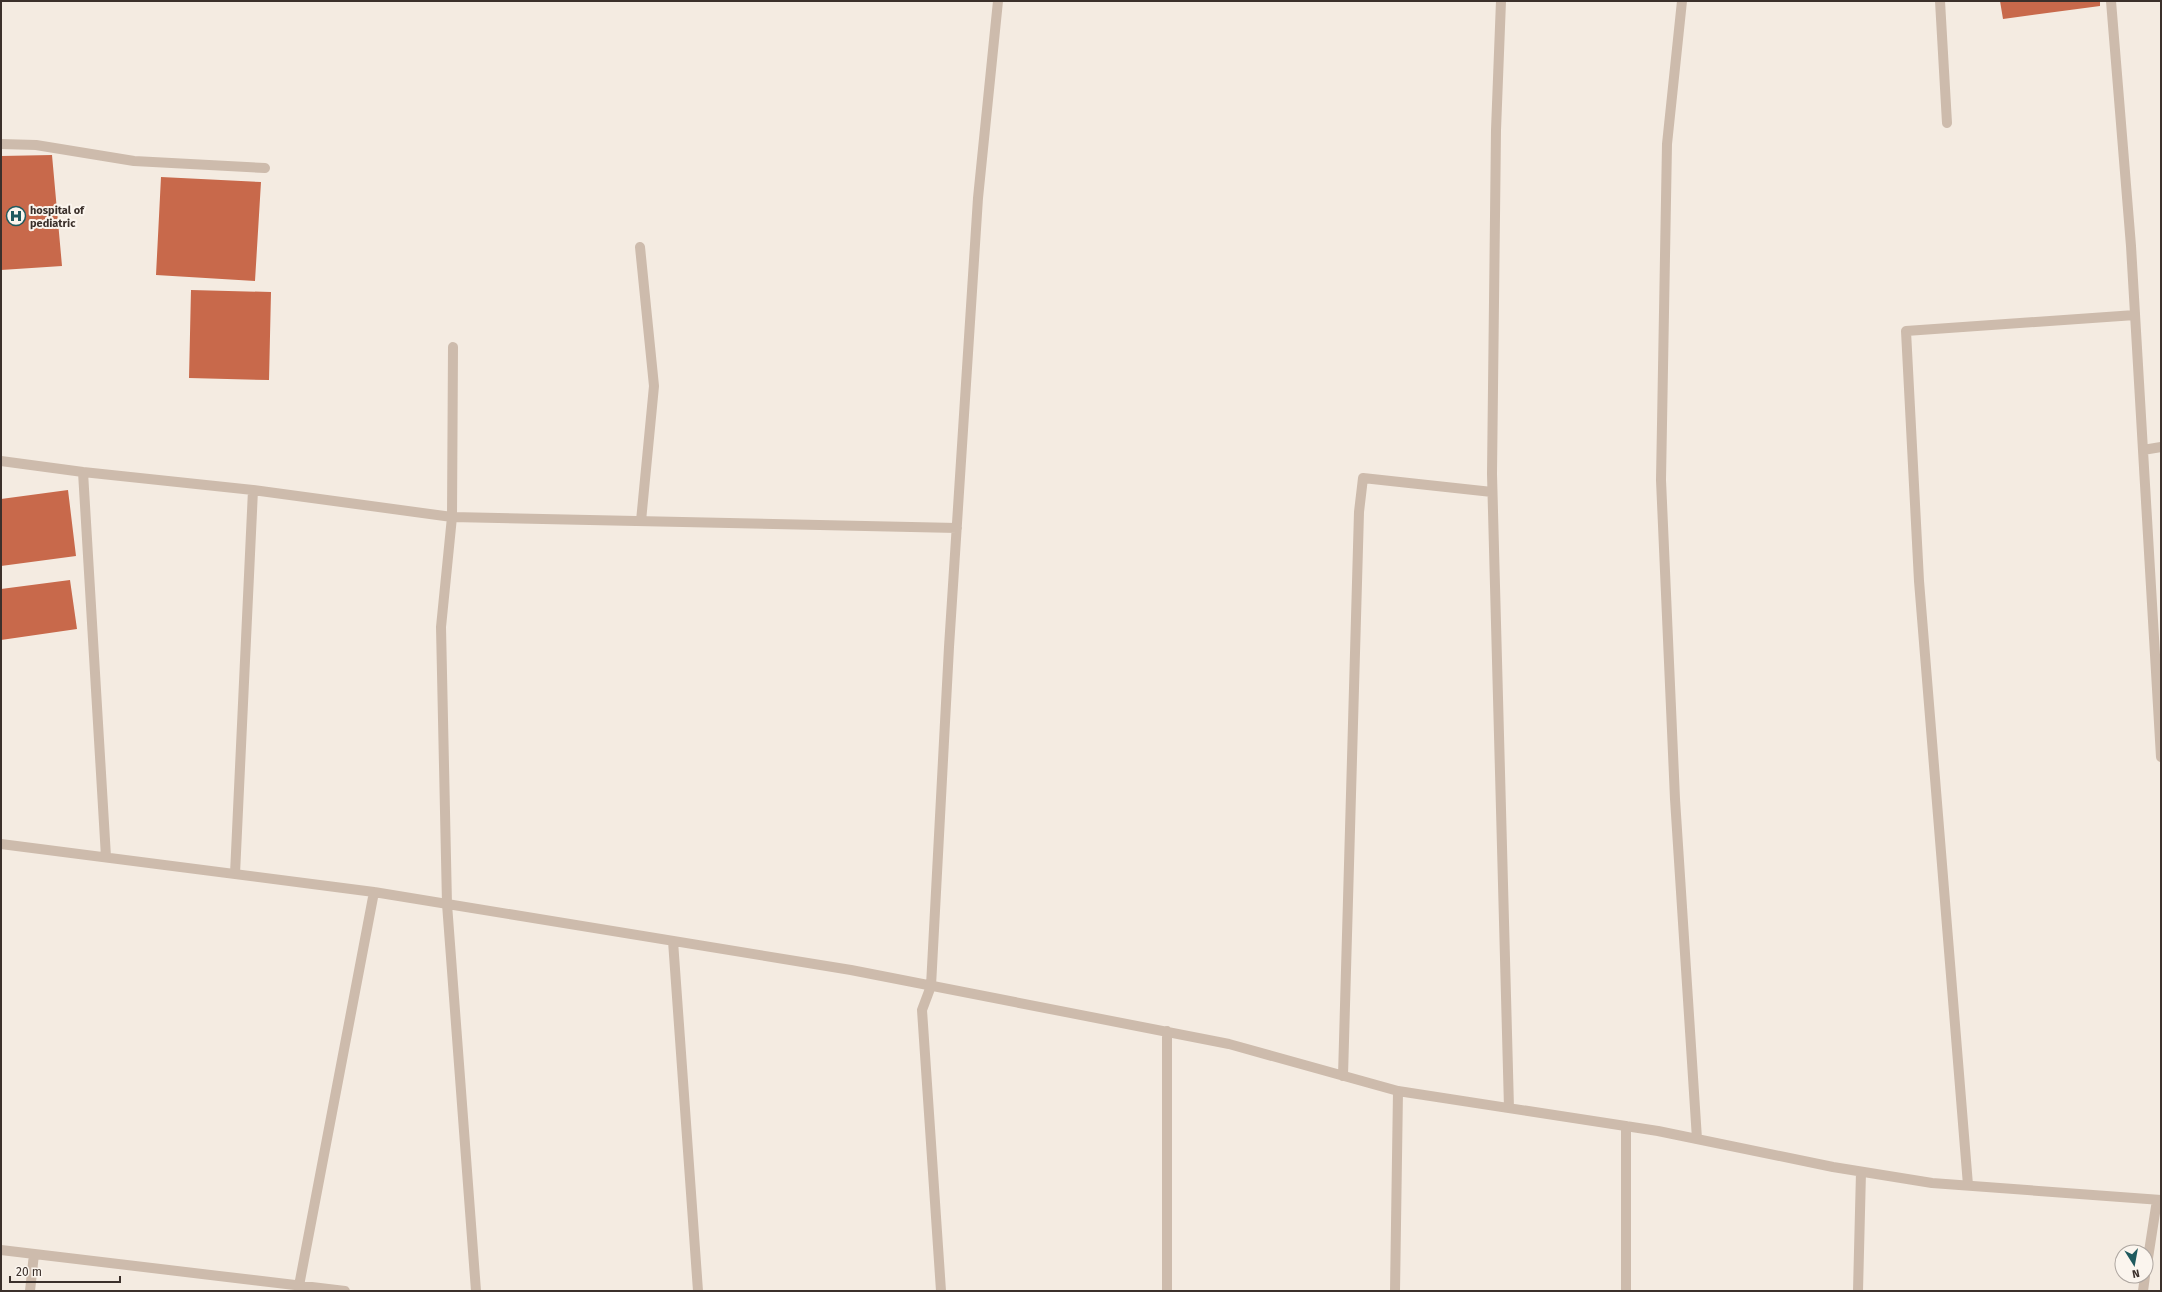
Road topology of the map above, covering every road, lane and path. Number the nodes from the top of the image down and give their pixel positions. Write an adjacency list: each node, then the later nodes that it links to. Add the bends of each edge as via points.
1 (998, 1): 20 (street, via 978,198)
2 (1501, 1): 17 (street, via 1496,130)
3 (1682, 1): 34 (street, via 1667,144 1660,480 1675,799)
4 (1940, 1): 6 (street)
5 (2111, 1): 10 (street)
6 (1947, 123)
7 (1, 144): 8 (street, via 36,145 134,161)
8 (265, 168)
9 (640, 247): 19 (street, via 654,386)
10 (2135, 315): 13 (street); 36 (street, via 1906,331 1919,581)
11 (453, 347): 18 (street)
12 (2161, 447): 13 (street)
13 (2143, 450): 21 (street)
14 (1, 461): 15 (street)
15 (83, 472): 16 (street); 23 (street)
16 (253, 490): 18 (street); 24 (street)
17 (1492, 492): 30 (street, via 1364,478 1359,512); 32 (street)
18 (452, 517): 19 (street); 26 (street, via 441,627)
19 (642, 521): 20 (street)
20 (957, 528): 28 (street)
21 (2161, 758)
22 (1, 844): 23 (street)
23 (106, 857): 24 (street)
24 (235, 874): 25 (street)
25 (374, 892): 26 (street); 41 (street)
26 (446, 904): 27 (street); 44 (street)
27 (673, 941): 28 (street); 45 (street)
28 (931, 986): 29 (street); 46 (street, via 922,1010)
29 (1167, 1032): 30 (street, via 1228,1044); 47 (street)
30 (1343, 1076): 31 (street)
31 (1398, 1091): 32 (street); 48 (street)
32 (1509, 1108): 33 (street)
33 (1626, 1126): 34 (street); 49 (street)
34 (1697, 1139): 35 (street)
35 (1861, 1172): 36 (street); 50 (street)
36 (1968, 1186): 37 (street)
37 (2159, 1200): 38 (street)
38 (2151, 1244)
39 (1, 1250): 40 (street)
40 (34, 1254): 41 (street); 42 (street)
41 (298, 1289): 43 (street)
42 (30, 1291)
43 (344, 1291)
44 (476, 1291)
45 (698, 1291)
46 (941, 1291)
47 (1168, 1291)
48 (1395, 1291)
49 (1626, 1291)
50 (1858, 1291)

